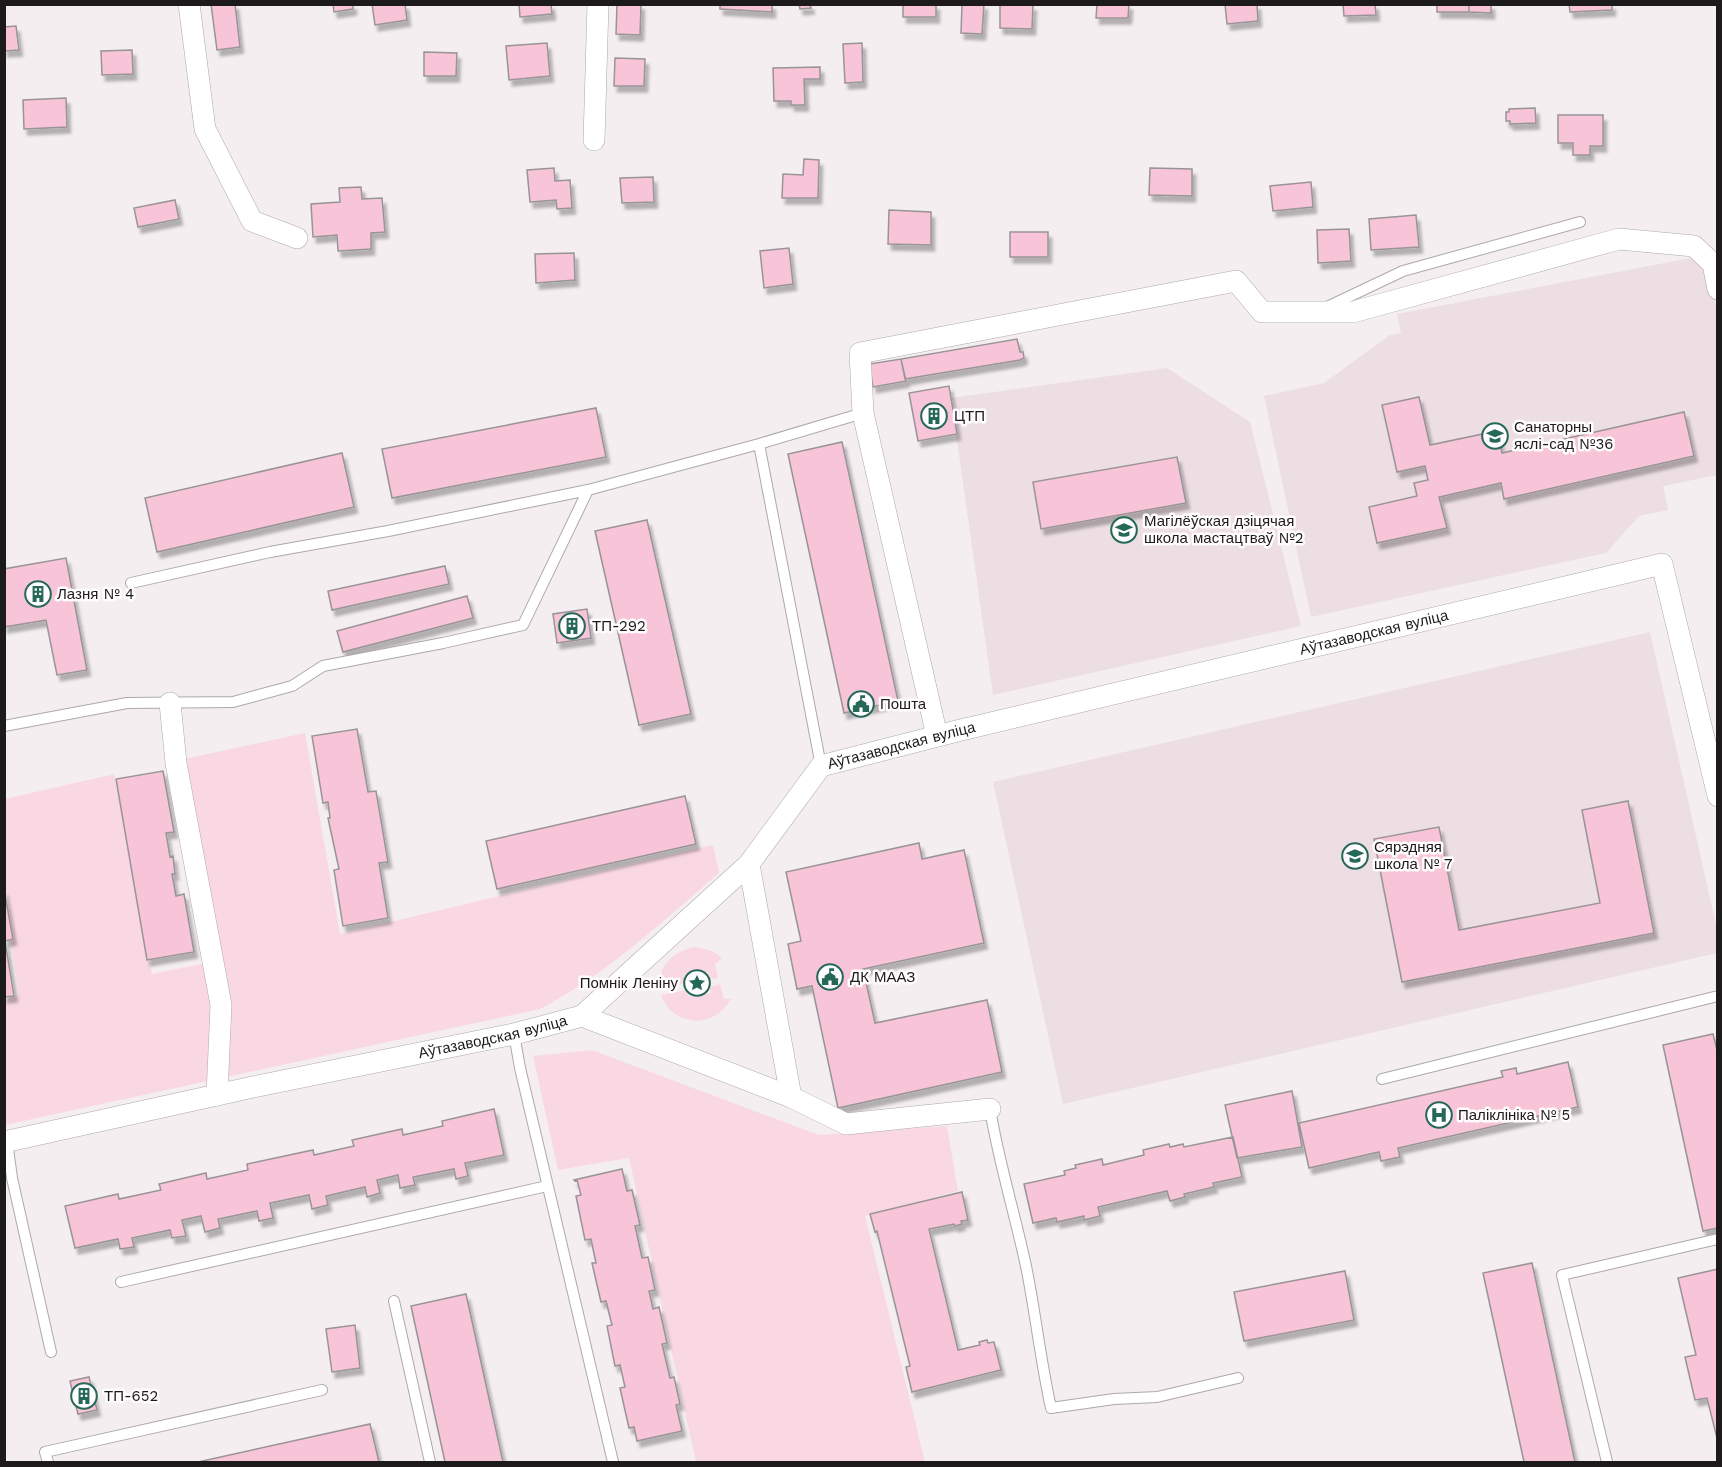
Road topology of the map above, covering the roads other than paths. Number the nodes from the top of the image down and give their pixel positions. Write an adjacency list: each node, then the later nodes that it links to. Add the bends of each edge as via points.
1 (189, 4): 5 (street, via 205,129 252,221)
2 (598, 4): 3 (street)
3 (594, 140)
4 (1580, 222): 7 (lane, via 1403,271)
5 (297, 238)
6 (1718, 289): 7 (street, via 1713,264 1694,246 1619,239 1353,312)
7 (1316, 313): 8 (street, via 1262,312 1236,281 860,353)
8 (863, 413): 9 (lane); 14 (street)
9 (759, 444): 10 (lane); 15 (lane)
10 (588, 490): 11 (lane); 12 (lane, via 523,625 323,666 292,686 233,702)
11 (131, 583)
12 (170, 703): 13 (lane, via 127,703); 22 (street, via 176,763 222,1005)
13 (4, 726)
14 (937, 736): 15 (street, Аўтазаводская вуліца); 16 (street, Аўтазаводская вуліца, via 1662,564)
15 (821, 766): 17 (street, Аўтазаводская вуліца)
16 (1718, 796)
17 (750, 864): 19 (street, Аўтазаводская вуліца); 23 (street)
18 (1718, 996): 21 (lane)
19 (582, 1016): 20 (street, Аўтазаводская вуліца); 23 (street)
20 (514, 1034): 22 (street, Аўтазаводская вуліца); 26 (lane)
21 (1382, 1079)
22 (218, 1095): 25 (street, Аўтазаводская вуліца)
23 (791, 1097): 24 (street, via 846,1124)
24 (990, 1109): 31 (lane, via 1027,1271 1051,1408 1157,1397)
25 (6, 1142): 30 (lane)
26 (547, 1186): 28 (lane); 35 (lane)
27 (1718, 1239): 36 (lane, via 1562,1275)
28 (121, 1282)
29 (394, 1301): 34 (lane)
30 (51, 1352)
31 (1238, 1378)
32 (322, 1390): 33 (lane, via 45,1452)
33 (48, 1462)
34 (430, 1462)
35 (613, 1462)
36 (1607, 1462)

